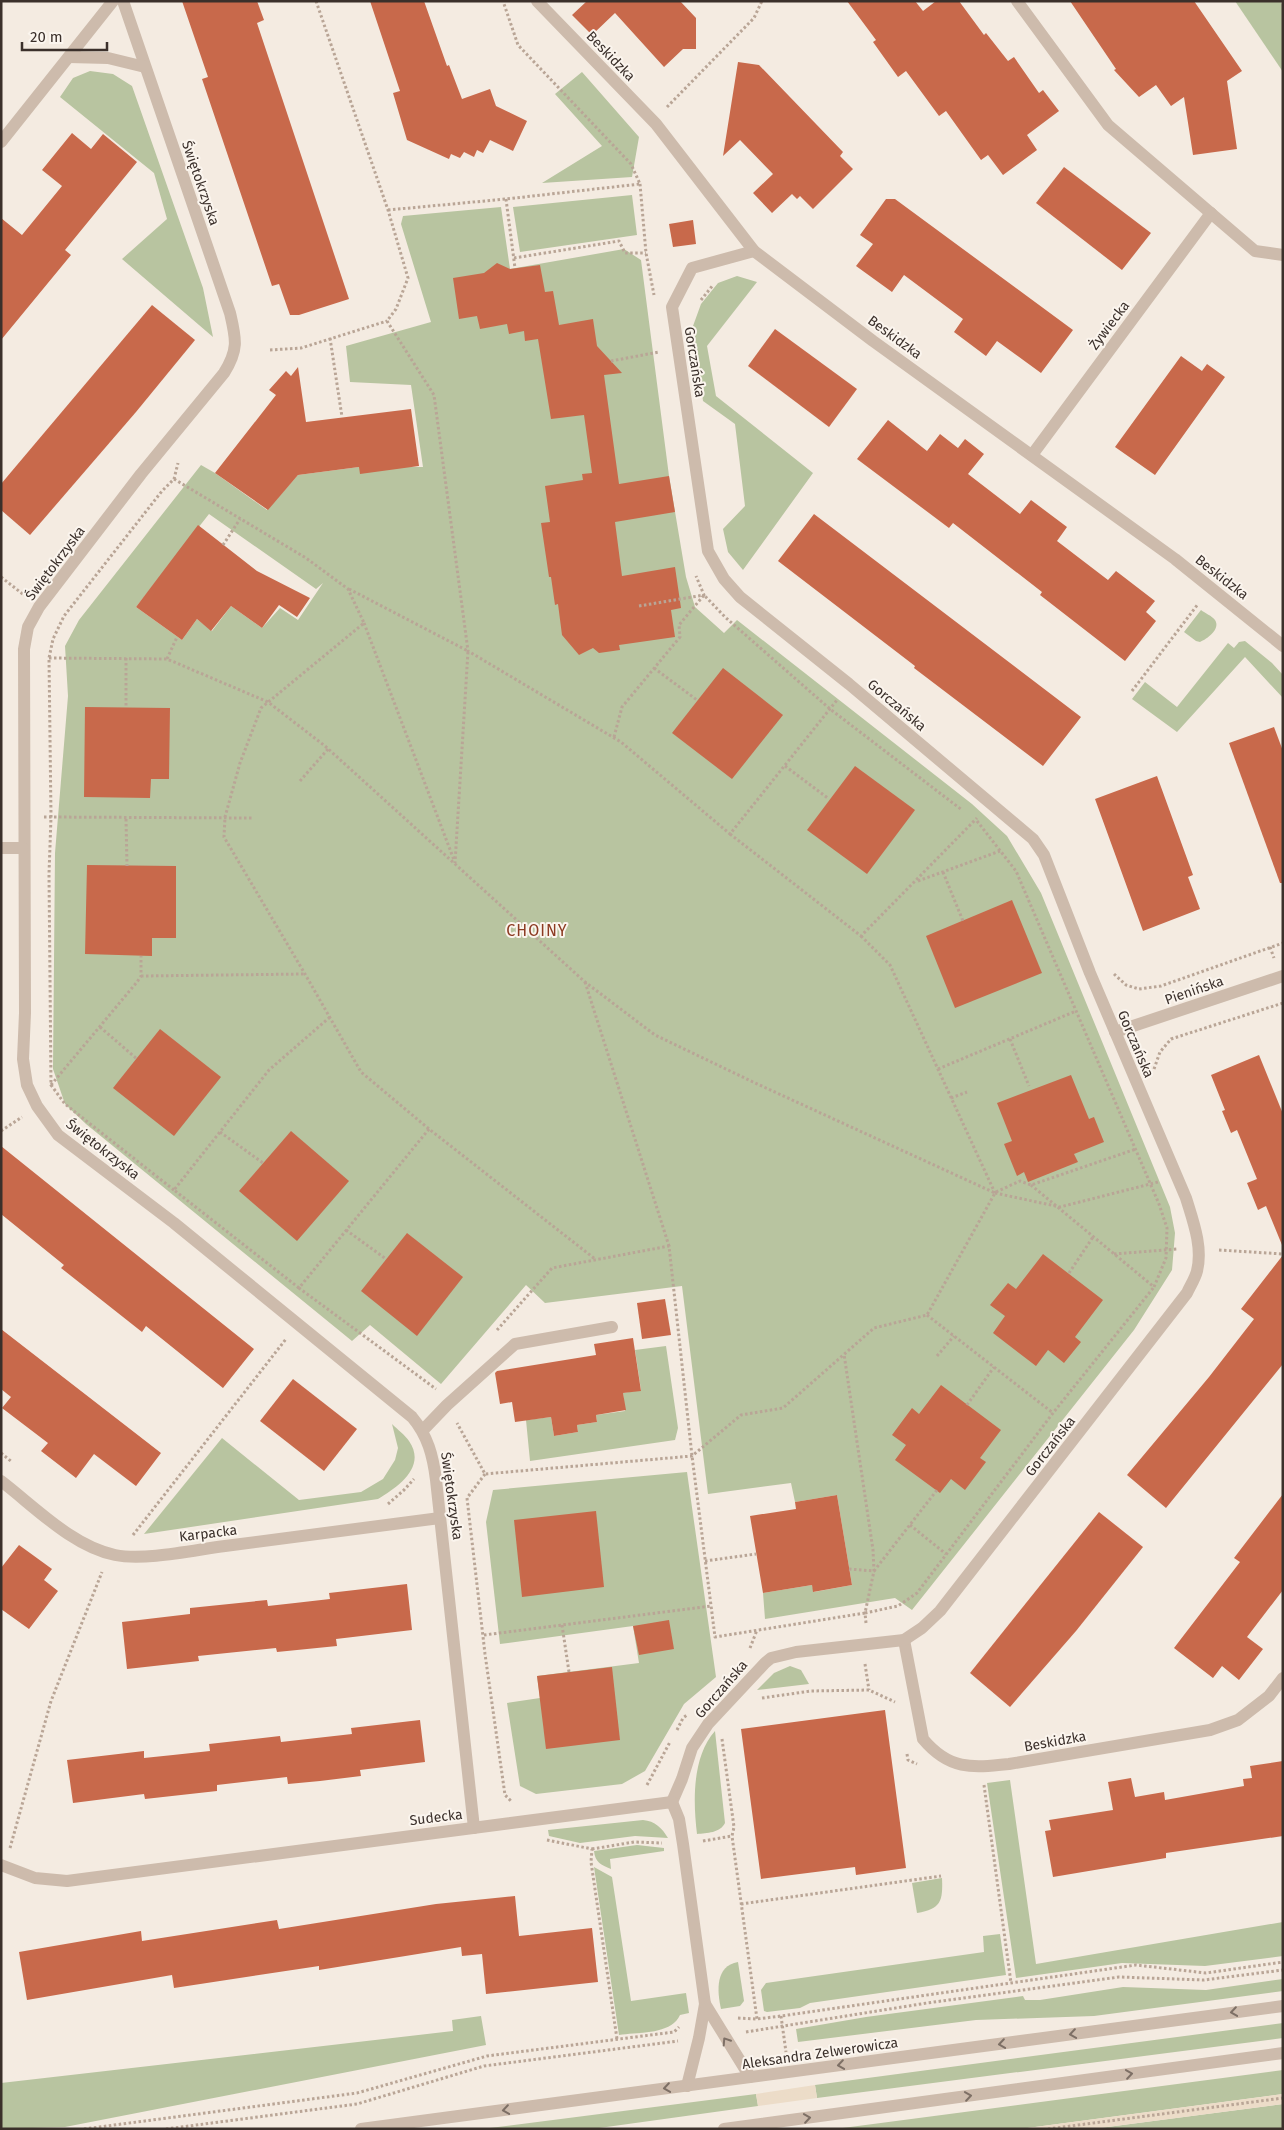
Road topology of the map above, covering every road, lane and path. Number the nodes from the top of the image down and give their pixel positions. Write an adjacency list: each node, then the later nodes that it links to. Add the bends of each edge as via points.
1 (113, 1): 8 (street)
2 (123, 1): 9 (street, Świętokrzyska)
3 (316, 1): 13 (path)
4 (503, 1): 12 (path, via 518,45 631,164 640,184)
5 (537, 1): 10 (street, Beskidzka)
6 (762, 1): 10 (path, via 754,18 667,107)
7 (1017, 1): 14 (street, via 1108,125)
8 (69, 57): 9 (street, via 108,58); 11 (street)
9 (145, 67): 36 (street, Świętokrzyska, via 230,313 236,339 234,357)
10 (656, 124): 15 (street, Beskidzka)
11 (1, 142)
12 (506, 199): 13 (path); 18 (path)
13 (388, 210): 22 (path, via 408,278 396,309)
14 (1211, 213): 17 (street, via 1255,251); 28 (street, Żywiecka)
15 (754, 251): 21 (street, via 692,268); 28 (street, Beskidzka)
16 (646, 252): 18 (path, via 625,253 619,240)
17 (1283, 255)
18 (514, 258): 19 (path)
19 (515, 268)
20 (714, 284): 21 (path, via 692,312)
21 (672, 307): 45 (street, Gorczańska, via 708,551 724,579 740,597)
22 (387, 321): 23 (path); 40 (path, via 434,394)
23 (330, 338): 24 (path, via 301,348); 27 (path)
24 (270, 350)
25 (662, 352): 26 (path)
26 (611, 361)
27 (342, 418)
28 (1032, 455): 39 (street, Beskidzka, via 1175,558)
29 (180, 456): 30 (path)
30 (174, 479): 31 (path); 41 (path, via 64,616 53,639)
31 (240, 519): 32 (path); 34 (path, via 306,558)
32 (223, 545)
33 (1, 577): 36 (path)
34 (348, 588): 37 (path); 40 (path)
35 (1192, 597): 46 (path, via 1200,602)
36 (39, 607): 64 (street, Świętokrzyska, via 28,627 24,649)
37 (364, 623): 48 (path); 66 (path)
38 (177, 637): 43 (path)
39 (1283, 646)
40 (468, 651): 51 (path); 66 (path)
41 (49, 658): 42 (path); 57 (path)
42 (126, 658): 43 (path); 49 (path)
43 (167, 659): 48 (path)
44 (654, 668): 47 (path); 50 (path, via 680,637 678,625 704,595 724,617); 51 (path, via 622,707)
45 (850, 684): 50 (path); 56 (street, Gorczańska)
46 (1132, 691)
47 (698, 700)
48 (268, 702): 52 (path); 58 (path, via 261,708 240,762)
49 (126, 707)
50 (830, 709): 53 (path); 61 (path)
51 (614, 737): 62 (path)
52 (328, 749): 54 (path); 66 (path)
53 (785, 766): 55 (path); 62 (path)
54 (300, 781)
55 (829, 799)
56 (992, 803): 61 (path); 83 (street, Gorczańska, via 1033,839 1044,855)
57 (51, 817): 59 (path); 88 (path, via 48,874)
58 (225, 817): 59 (path); 60 (path); 75 (path, via 224,837)
59 (126, 818): 67 (path)
60 (254, 818)
61 (975, 820): 65 (path); 69 (path)
62 (730, 834): 71 (path)
63 (1, 848): 64 (street)
64 (23, 848): 92 (street, Świętokrzyska, via 23,1059 27,1085)
65 (1000, 850): 68 (path); 80 (path, via 1016,871)
66 (455, 863): 78 (path)
67 (126, 866)
68 (943, 872): 69 (path); 70 (path)
69 (915, 882): 71 (path)
70 (963, 921)
71 (862, 936): 86 (path, via 890,965)
72 (1283, 943): 74 (path, via 1152,987 1139,989 1126,985)
73 (141, 956): 76 (path)
74 (1112, 971)
75 (306, 974): 76 (path); 81 (path)
76 (140, 976): 82 (path)
77 (1283, 976): 83 (street, Pienińska)
78 (584, 982): 102 (path, via 655,1035); 106 (path)
79 (1283, 1004): 87 (path, via 1171,1039 1160,1052)
80 (1076, 1011): 84 (path); 96 (path)
81 (330, 1018): 93 (path, via 360,1072); 95 (path, via 269,1070)
82 (100, 1027): 85 (path); 88 (path)
83 (1115, 1032): 98 (street, Gorczańska)
84 (1010, 1039): 86 (path); 89 (path)
85 (136, 1059)
86 (938, 1070): 91 (path)
87 (1154, 1074)
88 (51, 1085): 92 (path); 101 (path, via 65,1104)
89 (1029, 1086)
90 (967, 1092): 91 (path)
91 (951, 1098): 102 (path)
92 (37, 1106): 94 (path); 113 (street, Świętokrzyska, via 58,1135 174,1223)
93 (429, 1129): 104 (path); 108 (path)
94 (1, 1131)
95 (220, 1132): 97 (path); 101 (path)
96 (1136, 1149): 99 (path); 100 (path)
97 (263, 1163)
98 (1176, 1177): 99 (path); 148 (street, Gorczańska, via 1195,1227 1199,1249 1197,1272 1187,1293 940,1611)
99 (1151, 1184): 103 (path); 110 (path, via 1167,1228 1166,1258)
100 (1031, 1185): 102 (path, via 1020,1181); 103 (path)
101 (174, 1190): 111 (path)
102 (996, 1193): 103 (path); 112 (path)
103 (1060, 1207): 105 (path)
104 (346, 1230): 107 (path); 111 (path)
105 (1093, 1237): 109 (path); 110 (path)
106 (669, 1246): 108 (path); 125 (path)
107 (386, 1259)
108 (595, 1260): 115 (path, via 552,1268)
109 (1069, 1274)
110 (1154, 1287): 122 (path)
111 (299, 1288): 120 (path, via 441,1392)
112 (927, 1315): 116 (path); 117 (path, via 874,1328)
113 (299, 1325): 123 (street, Świętokrzyska, via 412,1416); 136 (path, via 131,1538)
114 (612, 1327): 120 (street, via 515,1344)
115 (493, 1334)
116 (954, 1336): 118 (path); 119 (path)
117 (844, 1354): 125 (path, via 783,1408 741,1414); 142 (path)
118 (937, 1356)
119 (994, 1367): 121 (path); 122 (path)
120 (447, 1405): 123 (street); 127 (path)
121 (967, 1405)
122 (1053, 1413): 138 (path)
123 (423, 1430): 131 (street, Świętokrzyska, via 432,1455)
124 (1, 1453): 126 (path)
125 (692, 1456): 127 (path); 140 (path)
126 (16, 1465)
127 (485, 1474): 130 (path)
128 (1, 1480): 139 (street, Karpacka, via 85,1544)
129 (937, 1490): 135 (path)
130 (468, 1498): 131 (path); 147 (path)
131 (438, 1502): 134 (street, Świętokrzyska)
132 (392, 1507): 133 (path)
133 (382, 1508)
134 (440, 1518): 139 (street, Karpacka, via 187,1551); 166 (street, Świętokrzyska)
135 (910, 1525): 138 (path); 142 (path)
136 (138, 1538)
137 (756, 1554): 140 (path)
138 (946, 1554): 144 (path, via 917,1594 898,1606)
139 (115, 1555): 168 (path, via 102,1571 51,1701)
140 (705, 1561): 143 (path)
141 (849, 1569): 142 (path)
142 (874, 1571): 144 (path)
143 (711, 1606): 145 (path); 146 (path, via 715,1637)
144 (865, 1613): 146 (path)
145 (562, 1625): 147 (path); 151 (path)
146 (758, 1630): 149 (path)
147 (484, 1635): 165 (path, via 505,1795)
148 (904, 1640): 152 (street, Beskidzka, via 923,1739 945,1760 966,1766 1009,1764 1210,1730 1238,1720 1269,1696); 164 (street, Gorczańska, via 796,1652 771,1658 758,1667 708,1724 692,1748)
149 (750, 1649)
150 (864, 1661): 153 (path)
151 (569, 1672)
152 (1283, 1678)
153 (869, 1690): 154 (path, via 811,1691); 155 (path)
154 (759, 1698)
155 (898, 1704)
156 (688, 1714): 157 (path)
157 (675, 1733)
158 (721, 1733): 171 (path)
159 (671, 1740): 163 (path)
160 (906, 1751): 161 (path, via 908,1760)
161 (924, 1767)
162 (984, 1780): 173 (path)
163 (646, 1786)
164 (672, 1802): 166 (street, Sudecka); 177 (street, via 680,1827)
165 (520, 1806)
166 (474, 1828): 169 (street, Sudecka, via 67,1881 34,1878)
167 (542, 1840): 179 (path, via 592,1849 591,1862)
168 (10, 1849)
169 (1, 1865)
170 (941, 1876): 171 (path)
171 (741, 1904): 176 (path)
172 (1283, 1962): 173 (path, via 1206,1972 1136,1965)
173 (1011, 1983): 175 (path)
174 (1283, 2006): 181 (street, Aleksandra Zelwerowicza, one-way to 181)
175 (781, 2016): 176 (path); 178 (path)
176 (757, 2019): 177 (path)
177 (708, 2021): 179 (path, via 682,2024 674,2032); 181 (street, one-way to 177); 182 (street)
178 (783, 2026)
179 (617, 2039): 185 (path, via 487,2056 357,2092)
180 (1283, 2053): 184 (street, one-way to 180)
181 (750, 2077): 182 (street, Aleksandra Zelwerowicza)
182 (686, 2086): 186 (street, Aleksandra Zelwerowicza, one-way to 186)
183 (1283, 2098): 188 (path)
184 (747, 2127): 187 (street)
185 (84, 2129)
186 (361, 2129)
187 (724, 2129)
188 (1048, 2129)

